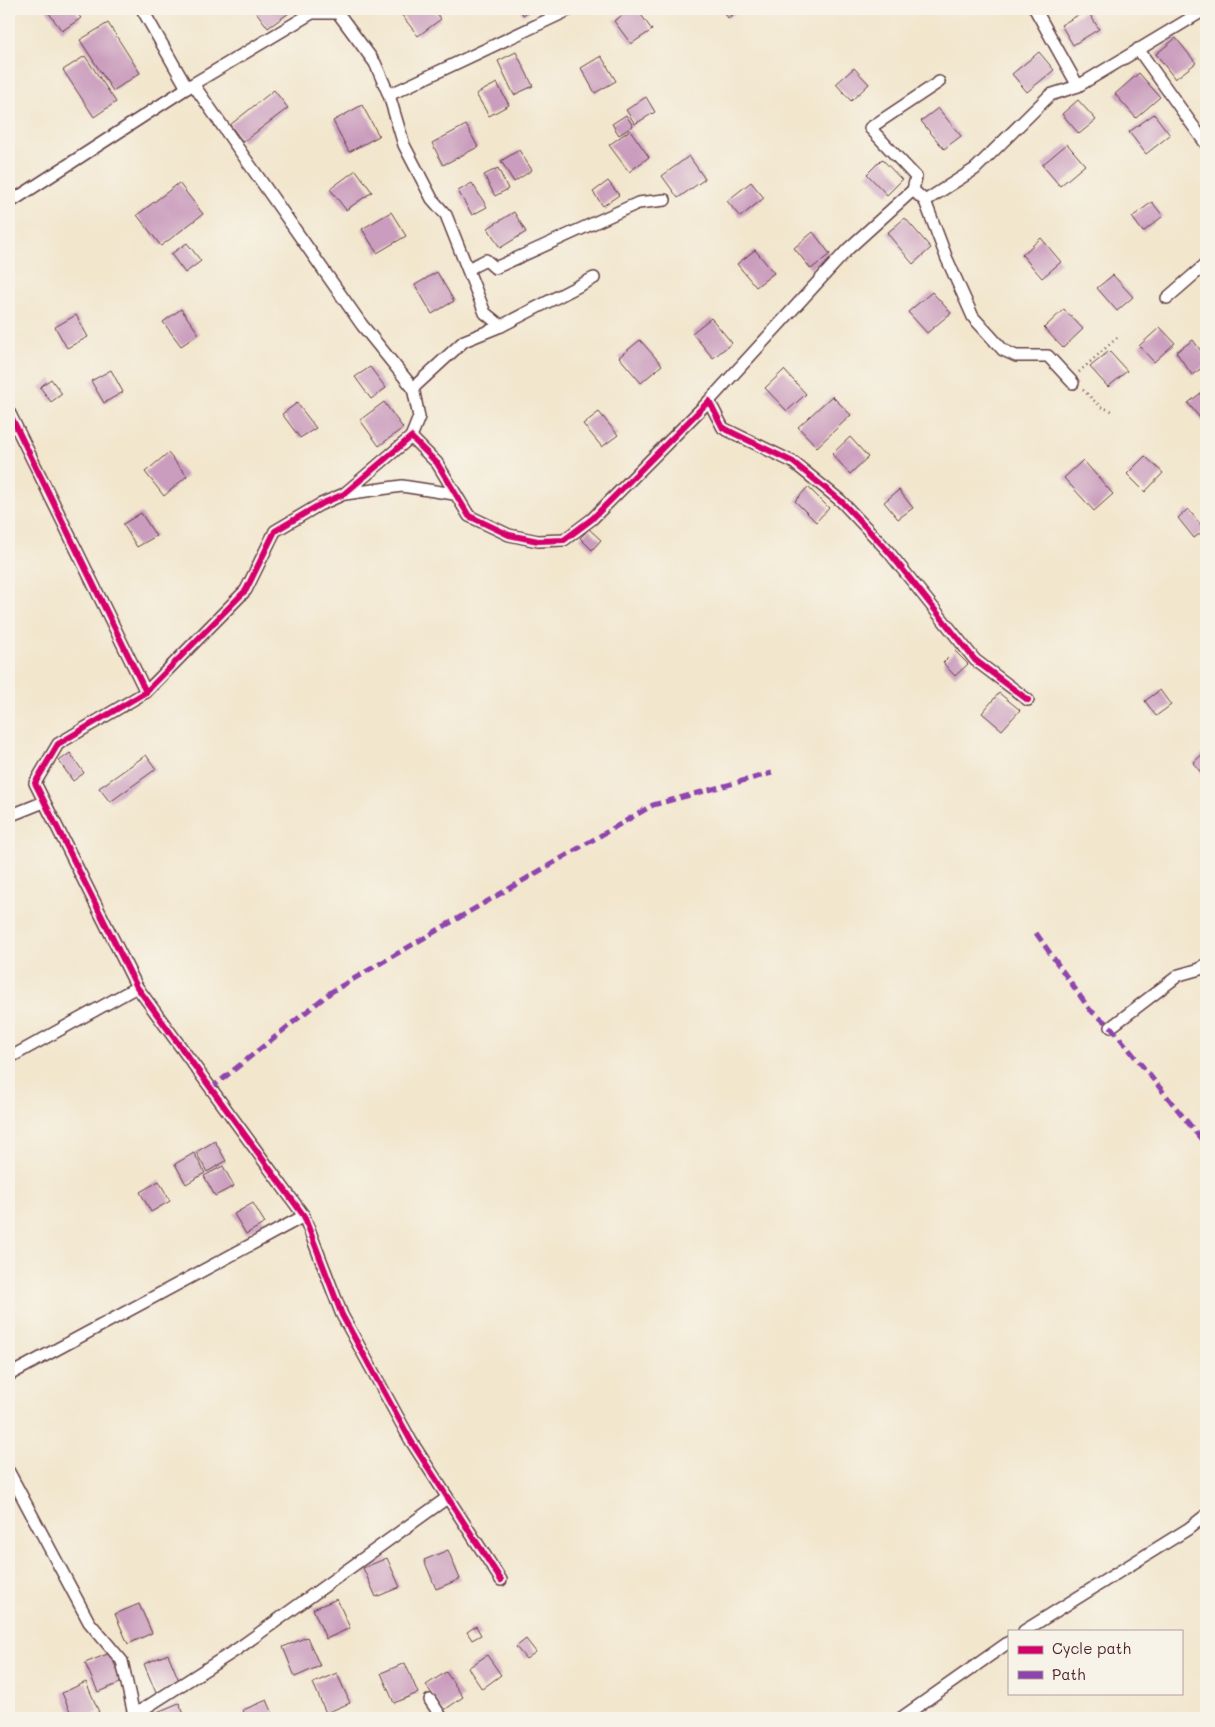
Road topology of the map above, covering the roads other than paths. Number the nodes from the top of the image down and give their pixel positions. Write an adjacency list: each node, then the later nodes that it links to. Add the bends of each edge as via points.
1 (142, 9): 7 (street)
2 (571, 9): 9 (street)
3 (1034, 9): 8 (street)
4 (1206, 9): 5 (street)
5 (1138, 49): 8 (street); 10 (street)
6 (938, 82): 11 (street, via 870,128 916,177)
7 (190, 86): 9 (street, via 312,13 338,13 375,63); 14 (street); 21 (street, via 362,326)
8 (1078, 86): 13 (street, via 1050,95 975,169)
9 (389, 94): 16 (street, via 404,145 432,199 446,215)
10 (1206, 144)
11 (913, 190): 13 (street); 22 (street, via 848,248)
12 (665, 200): 16 (street, via 638,203 495,268 486,260)
13 (925, 201): 20 (street, via 973,317 1003,350 1016,356 1048,356)
14 (9, 203)
15 (1206, 264): 18 (street)
16 (468, 269): 19 (street, via 485,313)
17 (594, 278): 19 (street)
18 (1167, 298)
19 (501, 326): 21 (street, via 464,340)
20 (1072, 381)
21 (413, 388): 24 (street, via 419,417)
22 (709, 401): 26 (street, via 592,519 564,540 538,542 510,535 469,516); 28 (street, via 723,428 793,462 841,501 888,551 975,660)
23 (9, 412): 27 (street)
24 (411, 437): 25 (street); 26 (street, via 438,464)
25 (344, 494): 26 (street, via 402,486); 27 (street, via 275,532 246,590)
26 (454, 494)
27 (146, 692): 29 (street, via 58,744 35,783)
28 (1028, 700)
29 (44, 802): 30 (street); 32 (street)
30 (9, 816)
31 (1206, 964): 33 (street, via 1180,975)
32 (137, 987): 34 (street); 35 (street)
33 (1111, 1027)
34 (9, 1058)
35 (304, 1216): 36 (street); 38 (street, via 342,1315 411,1441)
36 (9, 1375)
37 (9, 1472): 38 (street, via 89,1622 122,1661 134,1716 236,1650)
38 (448, 1498): 40 (street)
39 (1206, 1515): 41 (street)
40 (501, 1580)
41 (1025, 1630)
42 (1008, 1643): 45 (street)
43 (430, 1700): 44 (street)
44 (442, 1718)
45 (901, 1718)

